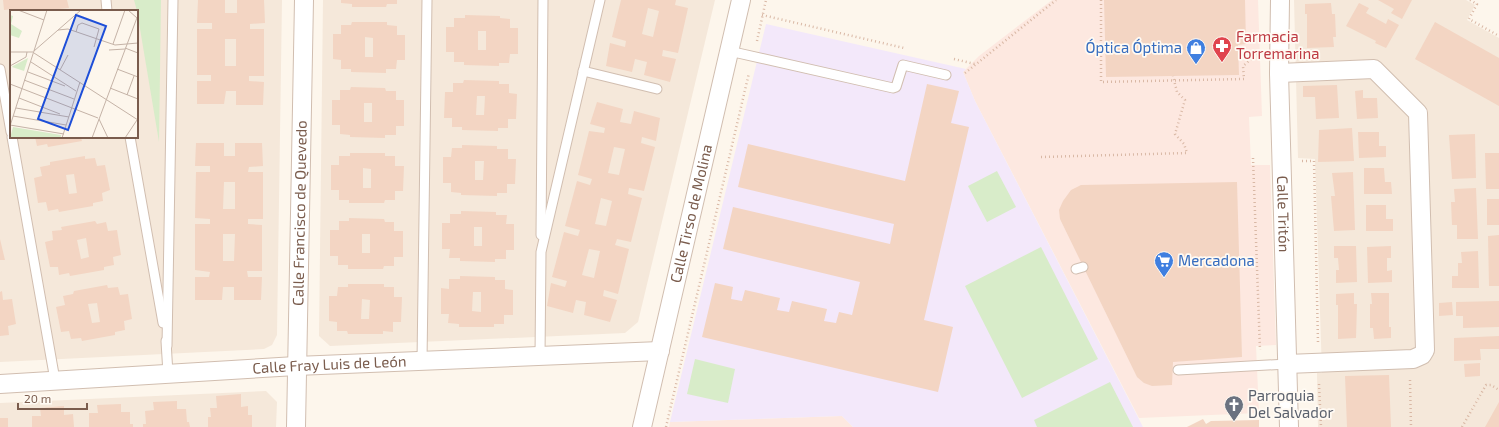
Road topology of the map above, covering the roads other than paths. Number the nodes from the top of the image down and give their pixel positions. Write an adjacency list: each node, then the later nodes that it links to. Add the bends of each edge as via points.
1 (106, 0): 9 (lane)
2 (173, 0): 20 (lane)
3 (304, 0): 25 (street, Calle Francisco de Quevedo)
4 (427, 0): 23 (lane)
5 (543, 0): 19 (lane)
6 (600, 0): 12 (lane)
7 (741, 0): 10 (street, Calle Tirso de Molina)
8 (1280, 0): 13 (street, Calle Tritón)
9 (108, 10)
10 (729, 52): 14 (lane, via 893,88 896,87 903,65); 21 (street, Calle Tirso de Molina)
11 (0, 69): 16 (lane)
12 (583, 71): 15 (lane); 19 (lane)
13 (1279, 73): 24 (street, Calle Tritón); 24 (street, via 1374,69 1418,113 1425,350 1418,358 1413,359)
14 (946, 75)
15 (657, 89)
16 (10, 126)
17 (12, 138): 28 (lane)
18 (130, 138): 20 (lane)
19 (541, 252): 22 (lane)
20 (167, 346): 27 (lane)
21 (660, 351): 22 (street, Calle Fray Luis de León); 31 (street, Calle Tirso de Molina)
22 (540, 356): 23 (street, Calle Fray Luis de León)
23 (422, 361): 25 (street, Calle Fray Luis de León)
24 (1287, 364): 26 (lane); 32 (street, Calle Tritón)
25 (296, 366): 27 (street, Calle Fray Luis de León); 30 (street, Calle Francisco de Quevedo)
26 (1178, 370)
27 (168, 374): 28 (street, Calle Fray Luis de León)
28 (55, 380): 29 (street, Calle Fray Luis de León)
29 (0, 384)
30 (296, 427)
31 (642, 427)
32 (1289, 427)

